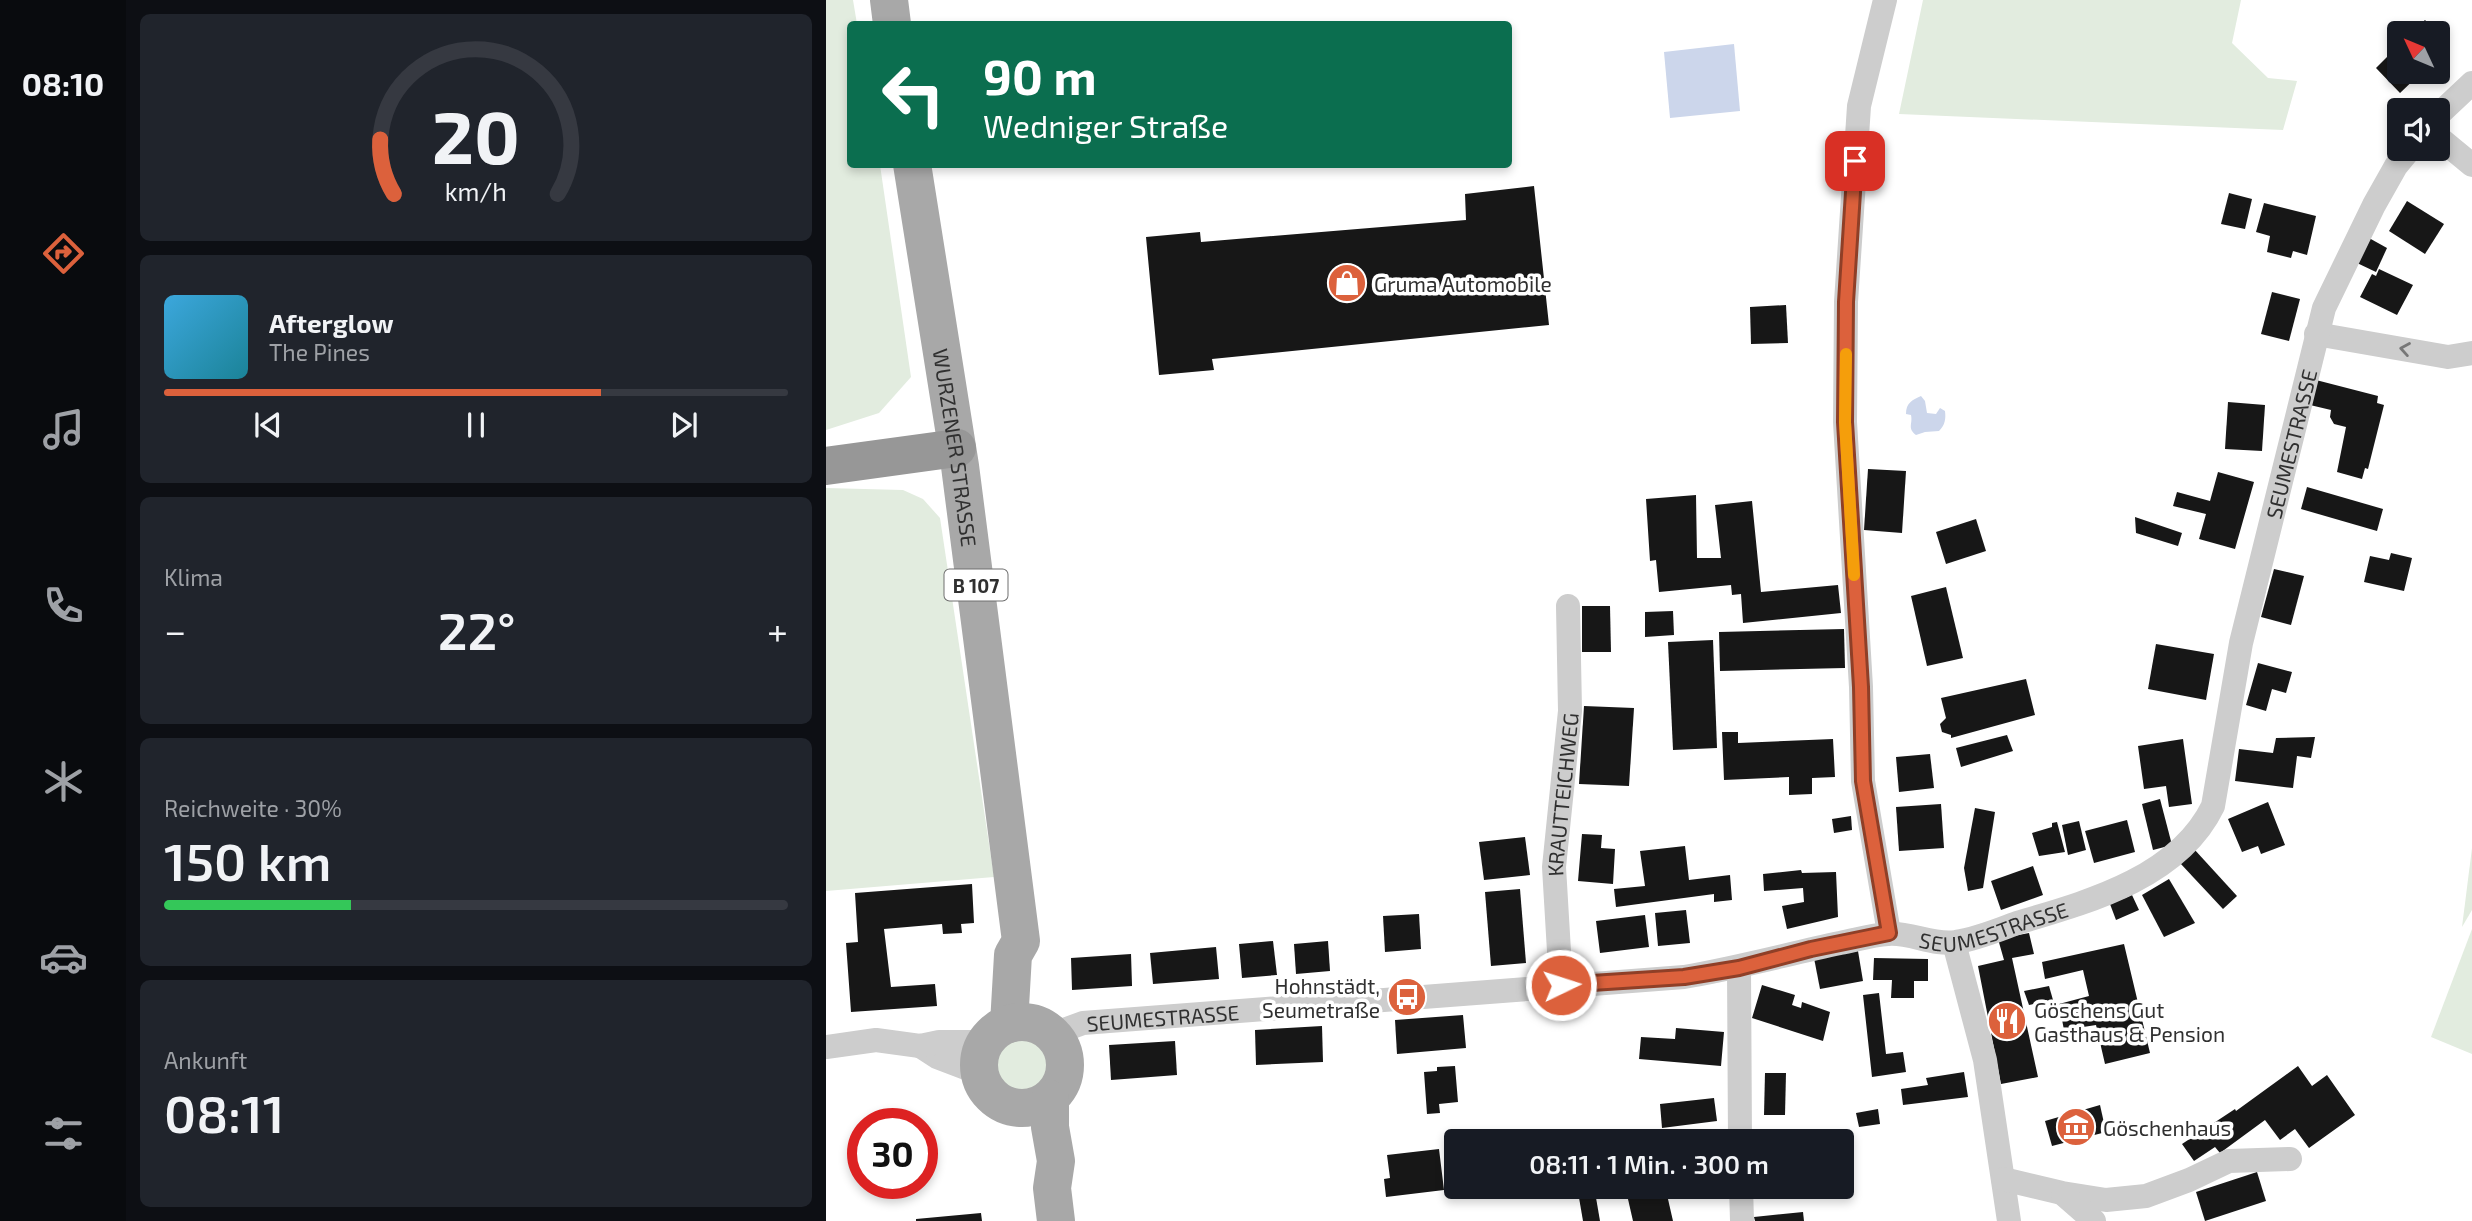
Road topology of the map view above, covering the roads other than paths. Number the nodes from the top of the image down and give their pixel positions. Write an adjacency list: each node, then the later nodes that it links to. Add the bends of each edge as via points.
1 (889, 0): 3 (main road)
2 (1885, 0): 15 (street, via 1858,106 1846,302 1845,422 1863,781)
3 (892, 21)
4 (2472, 83): 5 (street)
5 (2450, 104)
6 (2450, 147): 8 (street)
7 (2400, 161): 10 (street, SEUMESTRASSE, via 2324,307)
8 (2472, 166)
9 (913, 168): 12 (main road, WURZENER STRASSE / B 107)
10 (2316, 334): 11 (street, one-way to 10, via 2448,356); 16 (street, SEUMESTRASSE, via 2241,643 2213,806 2205,822 2160,865 2115,890)
11 (2472, 354)
12 (957, 448): 13 (highway); 19 (main road, WURZENER STRASSE / B 107, via 1021,941 1029,950)
13 (826, 466)
14 (1568, 606): 18 (street, KRAUTTEICHWEG, via 1570,711 1554,867)
15 (1889, 933): 16 (street, SEUMESTRASSE); 17 (street, SEUMESTRASSE)
16 (1954, 943): 24 (street, via 1985,1060)
17 (1739, 968): 18 (street, SEUMESTRASSE, via 1684,977); 22 (street)
18 (1561, 985): 19 (street, SEUMESTRASSE, via 1083,1023)
19 (1014, 1040): 20 (street, via 937,1057 920,1046 876,1040); 21 (main road, WURZENER STRASSE / B 107, via 982,1082 999,1102); 21 (main road, WURZENER STRASSE / B 107, via 1063,1049 1066,1067 1061,1085)
20 (826, 1047)
21 (1033, 1104): 27 (main road, via 1039,1164)
22 (1740, 1129)
23 (2290, 1159): 25 (street, via 2229,1161 2146,1196 2106,1200)
24 (2003, 1179): 25 (street); 29 (street)
25 (2062, 1194): 30 (street)
26 (1741, 1199): 28 (street)
27 (1054, 1205)
28 (1742, 1221)
29 (2009, 1221)
30 (2094, 1221)

